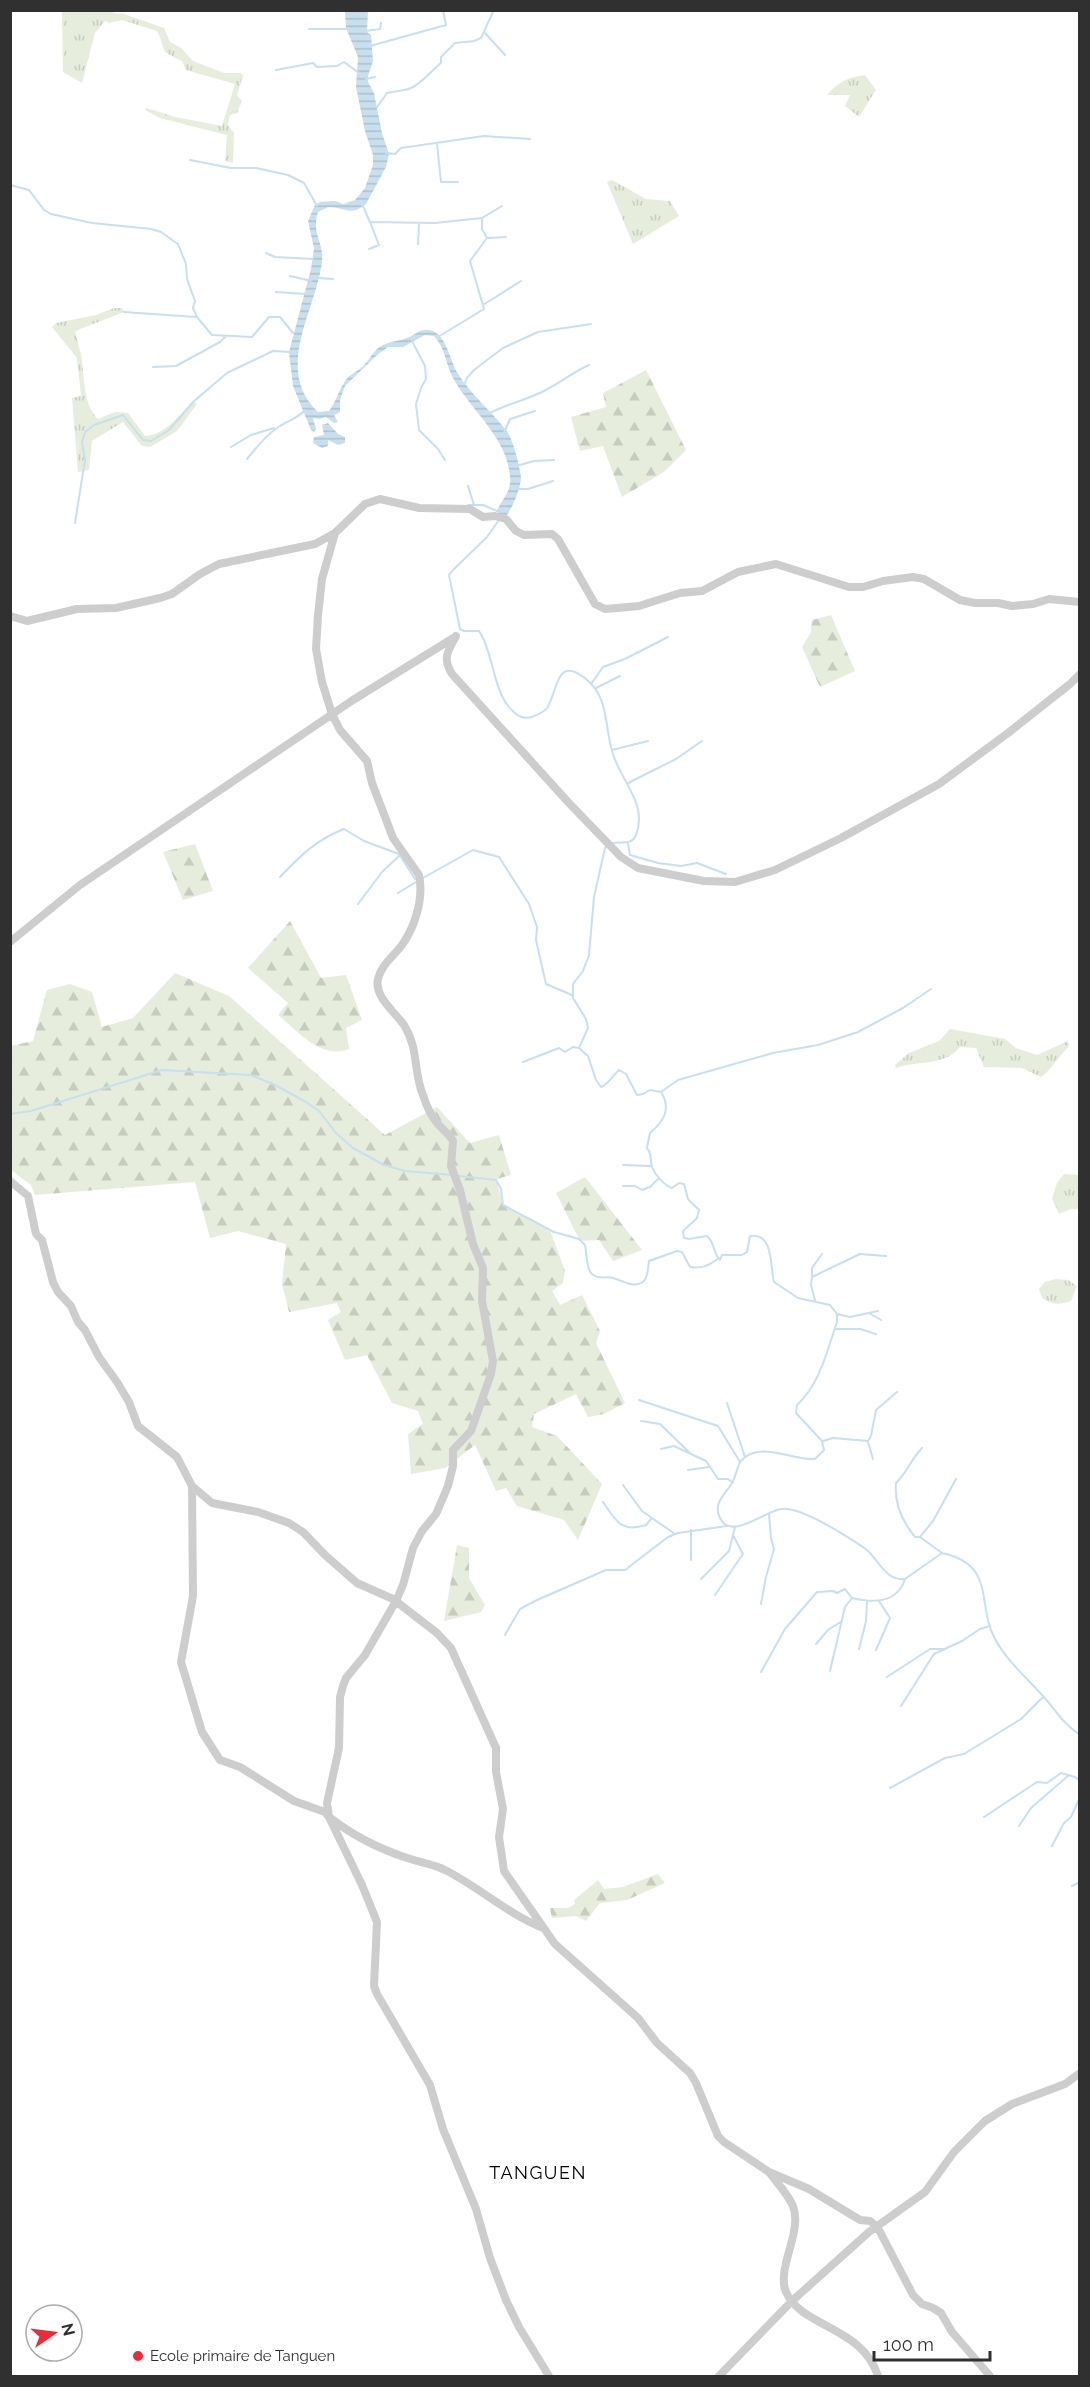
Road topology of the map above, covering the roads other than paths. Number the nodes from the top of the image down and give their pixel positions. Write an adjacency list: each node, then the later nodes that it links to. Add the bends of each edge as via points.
1 (335, 533): 2 (street, via 365,504 380,499 419,508 470,509 483,517 499,516 519,534 552,534 595,603 605,609 639,606 680,593 702,591 738,572 776,564 849,587 913,577 924,579 968,602 1012,606 1049,598); 3 (street, via 315,544 219,564 160,598 116,608 77,609 27,621); 5 (street, via 322,579 316,649)
2 (1080, 602)
3 (10, 616)
4 (1080, 674): 5 (street, via 939,784 775,870 735,882 704,881 638,868 621,857 452,674 447,653 456,636)
5 (332, 714): 6 (street, via 80,885); 9 (street, via 367,761 393,838 419,875 417,914 403,944 378,976 377,985 414,1043 415,1071 423,1096 453,1141 452,1166 472,1244 483,1268 482,1301 493,1361 471,1431 453,1450 448,1486 436,1514 413,1548)
6 (10, 942)
7 (10, 1181): 8 (street, via 28,1196 36,1234 42,1240 58,1292 71,1306 129,1402 138,1426 177,1457)
8 (192, 1486): 9 (street, via 212,1503 289,1523 357,1583); 10 (street, via 193,1596 181,1662 202,1732 220,1760 240,1767 294,1801)
9 (396, 1601): 10 (street, via 342,1686 339,1748 327,1803); 11 (street, via 437,1633 451,1648 461,1668 496,1748 503,1809 499,1837 504,1871)
10 (329, 1817): 11 (street, via 369,1842 441,1869 521,1919); 16 (street, via 377,1922 377,1994 430,2085 506,2300)
11 (543, 1928): 13 (street, via 690,2073 718,2136)
12 (1080, 2073): 14 (street, via 1065,2084 1012,2104 985,2121 954,2152 925,2192)
13 (769, 2172): 14 (street); 15 (street, via 793,2207 783,2281)
14 (877, 2226): 15 (street); 19 (street, via 913,2295 921,2304 941,2313)
15 (792, 2301): 17 (street); 18 (street, via 854,2341 874,2364)
16 (549, 2376)
17 (719, 2376)
18 (878, 2376)
19 (990, 2376)

